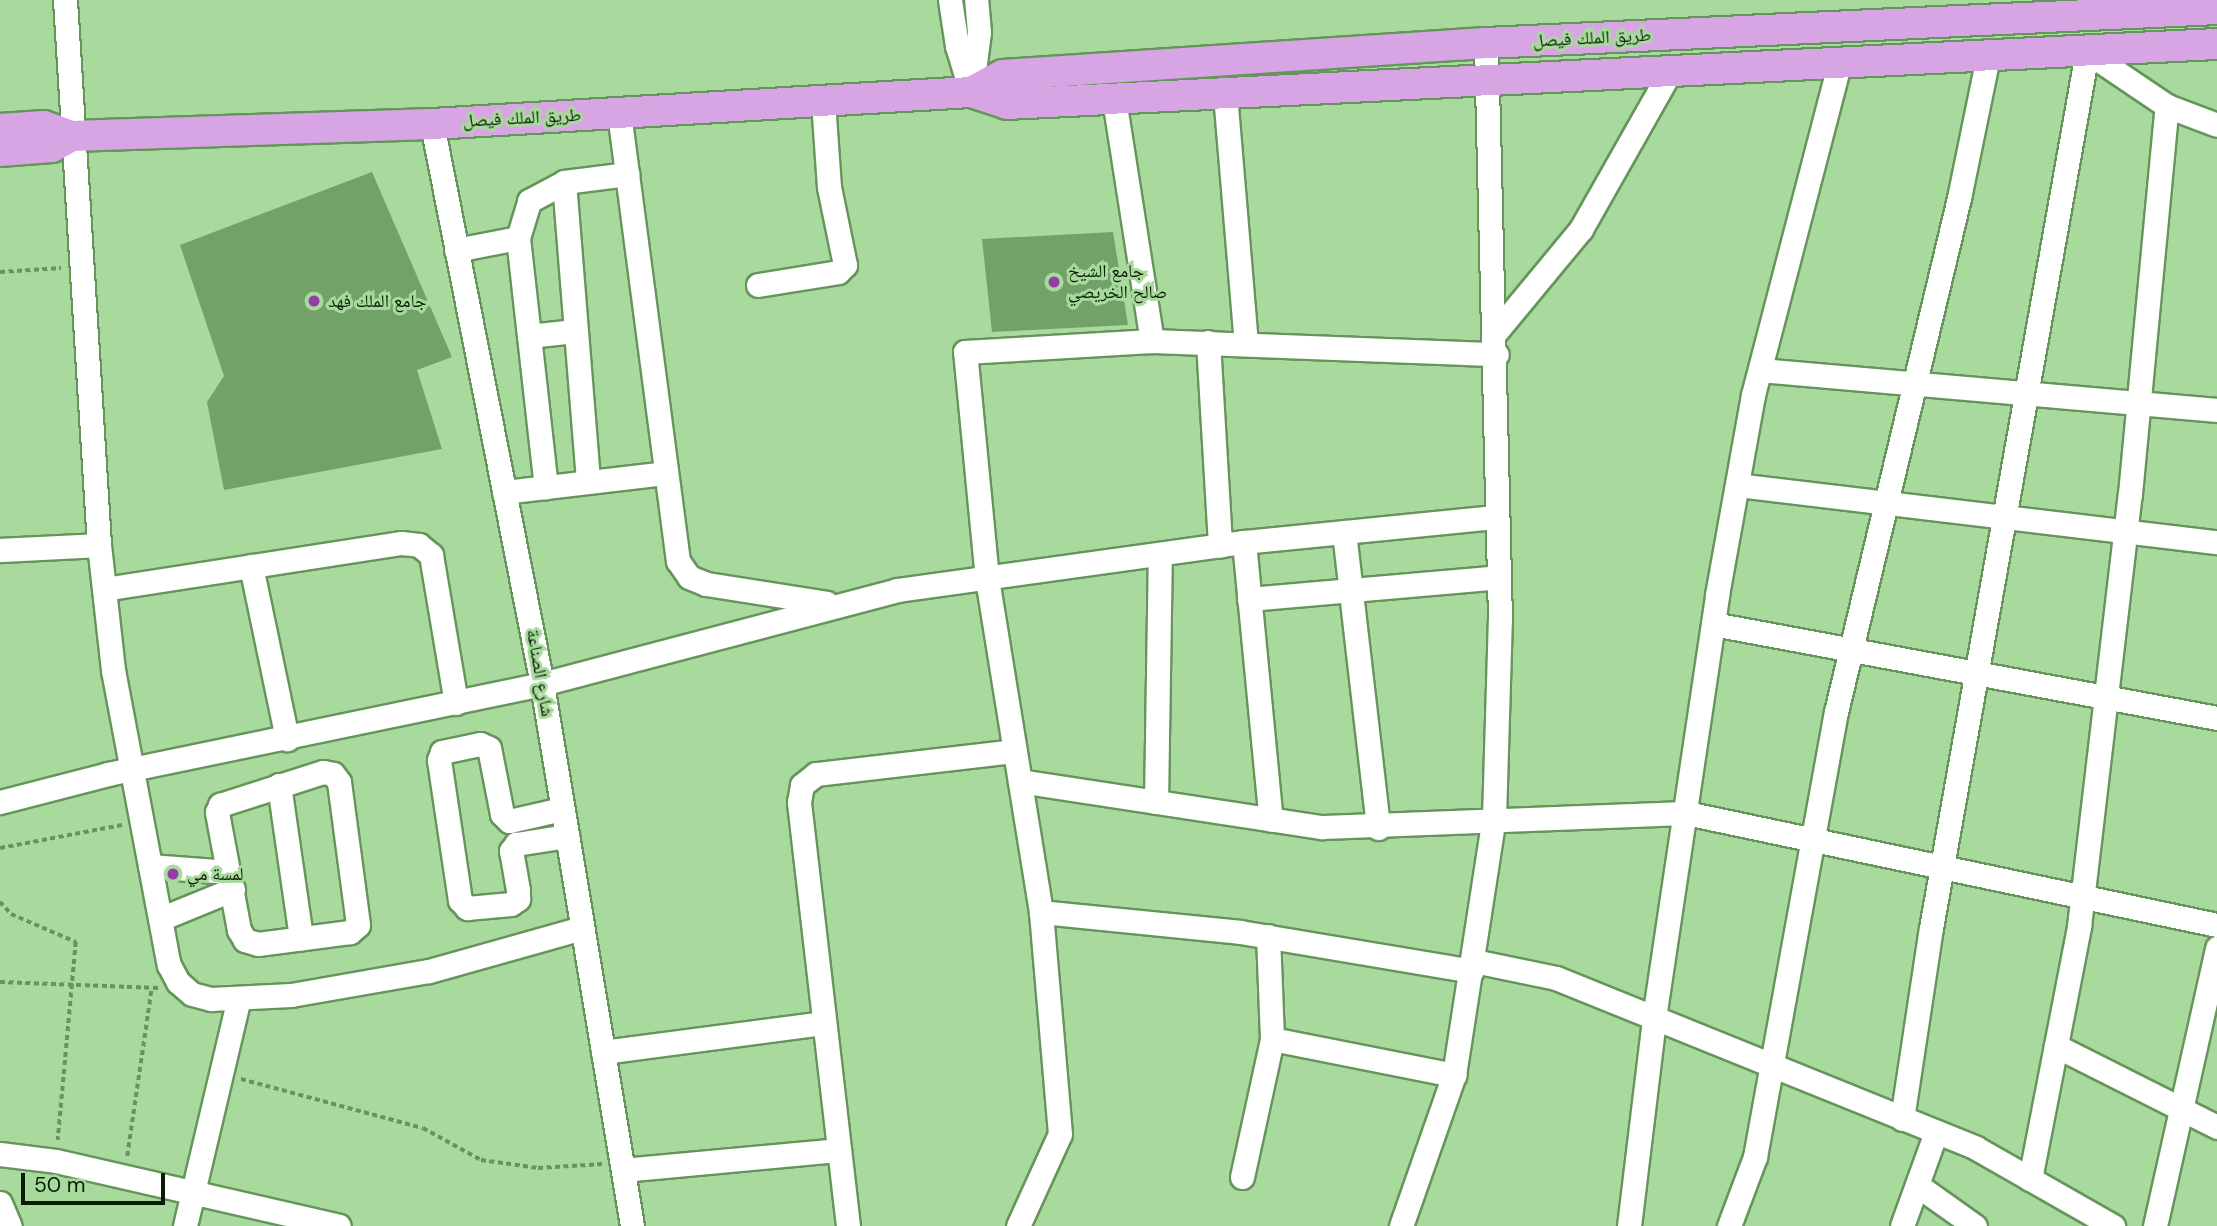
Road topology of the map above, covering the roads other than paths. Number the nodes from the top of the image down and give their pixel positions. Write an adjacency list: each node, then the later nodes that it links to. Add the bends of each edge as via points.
1 (65, 0): 21 (street)
2 (950, 0): 12 (street, via 957,47)
3 (976, 0): 12 (street, via 979,32)
4 (2217, 9): 5 (main road, طريق الملك فيصل)
5 (1486, 43): 11 (street); 12 (main road, طريق الملك فيصل, via 1003,75)
6 (2217, 44): 7 (main road, طريق الملك فيصل)
7 (2087, 52): 8 (main road, طريق الملك فيصل); 16 (street); 36 (street)
8 (1988, 57): 9 (main road, طريق الملك فيصل); 35 (street)
9 (1839, 64): 10 (main road, طريق الملك فيصل); 34 (street)
10 (1670, 72): 11 (main road, طريق الملك فيصل); 33 (street, via 1581,229)
11 (1485, 84): 13 (main road, طريق الملك فيصل); 33 (street)
12 (971, 92): 14 (main road, طريق الملك فيصل, via 1007,104); 15 (main road, طريق الملك فيصل)
13 (1225, 94): 14 (main road, طريق الملك فيصل); 32 (street)
14 (1114, 99): 30 (street)
15 (823, 101): 17 (main road, طريق الملك فيصل); 27 (street, via 830,187 845,265 838,272)
16 (2167, 106): 19 (street); 37 (street)
17 (619, 113): 18 (main road, طريق الملك فيصل); 23 (street)
18 (432, 124): 21 (main road, طريق الملك فيصل); 26 (street, شارع الصناعة)
19 (2217, 125)
20 (0, 129): 21 (main road, طريق الملك فيصل, via 44,126)
21 (72, 136): 22 (main road, طريق الملك فيصل, via 52,146); 51 (street)
22 (0, 151)
23 (627, 174): 24 (street); 39 (street)
24 (564, 182): 25 (street, via 529,201); 28 (street)
25 (517, 238): 26 (street); 29 (street)
26 (456, 250): 43 (street, شارع الصناعة)
27 (758, 285)
28 (575, 331): 29 (street); 40 (street)
29 (529, 336): 42 (street)
30 (1152, 341): 31 (street); 57 (street, via 965,352)
31 (1208, 342): 32 (street); 52 (street)
32 (1245, 343): 33 (street)
33 (1496, 344): 45 (street)
34 (1760, 370): 35 (street); 41 (street)
35 (1915, 383): 36 (street); 44 (street)
36 (2026, 393): 37 (street); 46 (street)
37 (2138, 402): 38 (street); 47 (street)
38 (2217, 410)
39 (666, 474): 40 (street); 61 (street, via 678,561 689,577 706,584)
40 (587, 482): 42 (street)
41 (1737, 485): 44 (street); 62 (street)
42 (546, 487): 43 (street)
43 (504, 492): 65 (street, شارع الصناعة)
44 (1886, 503): 46 (street); 63 (street)
45 (1496, 517): 48 (street); 56 (street)
46 (2005, 517): 47 (street); 64 (street)
47 (2125, 531): 50 (street); 66 (street)
48 (1344, 532): 49 (street); 59 (street)
49 (1244, 541): 52 (street); 60 (street)
50 (2217, 542)
51 (99, 545): 53 (street); 58 (street)
52 (1220, 546): 54 (street)
53 (0, 550)
54 (1160, 556): 57 (street); 75 (street)
55 (251, 566): 58 (street); 67 (street, via 401,543 419,545 431,555); 69 (street)
56 (1498, 577): 59 (street); 78 (street)
57 (987, 579): 61 (street, via 897,590); 70 (street)
58 (104, 589): 71 (street, via 113,670)
59 (1351, 592): 60 (street); 80 (street)
60 (1249, 599): 79 (street)
61 (837, 605): 65 (street)
62 (1713, 624): 63 (street); 77 (street)
63 (1852, 649): 64 (street); 82 (street)
64 (1978, 672): 66 (street); 84 (street)
65 (542, 684): 67 (street); 76 (street, شارع الصناعة)
66 (2107, 696): 68 (street); 86 (street)
67 (456, 703): 69 (street)
68 (2217, 718)
69 (287, 739): 71 (street)
70 (1014, 751): 72 (street); 97 (street, via 816,774 802,785 799,802)
71 (134, 772): 74 (street); 83 (street)
72 (1020, 782): 75 (street); 87 (street)
73 (279, 785): 85 (street, via 220,805 217,812); 92 (street); 92 (street, via 323,772 333,774 338,782 359,915 358,925 350,932)
74 (0, 802)
75 (1156, 802): 79 (street)
76 (562, 809): 81 (street, شارع الصناعة); 81 (street, via 509,821 502,814 489,748 480,744 442,752 439,760 460,900 467,908 511,904 518,899 510,859 516,844)
77 (1686, 813): 78 (street); 82 (street); 96 (street)
78 (1494, 818): 80 (street); 94 (street)
79 (1271, 820): 80 (street)
80 (1378, 828)
81 (567, 836): 90 (street, شارع الصناعة)
82 (1814, 841): 84 (street); 101 (street)
83 (150, 866): 85 (street); 88 (street)
84 (1943, 868): 86 (street); 104 (street)
85 (231, 881): 88 (street); 92 (street, via 245,940 258,944)
86 (2083, 897): 89 (street); 99 (street)
87 (1041, 912): 91 (street); 121 (street, via 1060,1134)
88 (160, 919): 95 (street, via 169,965 178,982 202,997)
89 (2217, 925)
90 (582, 928): 95 (street, via 429,971 291,995); 100 (street, شارع الصناعة)
91 (1268, 936): 94 (street); 98 (street)
92 (301, 938)
93 (2217, 948): 103 (street)
94 (1473, 966): 96 (street, via 1556,978); 102 (street)
95 (239, 998): 113 (street)
96 (1654, 1018): 101 (street); 123 (street)
97 (824, 1023): 100 (street); 107 (street)
98 (1272, 1039): 102 (street); 110 (street)
99 (2056, 1046): 103 (street); 111 (street)
100 (603, 1052): 109 (street, شارع الصناعة)
101 (1774, 1067): 104 (street); 124 (street, via 1755,1157)
102 (1454, 1075): 122 (street)
103 (2181, 1109): 105 (street); 128 (street)
104 (1902, 1119): 106 (street)
105 (2217, 1127)
106 (1936, 1132): 111 (street); 112 (street)
107 (839, 1150): 109 (street); 120 (street)
108 (0, 1154): 113 (street, via 56,1161)
109 (622, 1166): 119 (street, شارع الصناعة)
110 (1242, 1177)
111 (2030, 1178): 127 (street)
112 (1917, 1185): 125 (street); 126 (street)
113 (193, 1195): 115 (street); 117 (street)
114 (0, 1203): 116 (street)
115 (286, 1219): 118 (street)
116 (10, 1226)
117 (185, 1226)
118 (339, 1226)
119 (632, 1226)
120 (848, 1226)
121 (1018, 1226)
122 (1401, 1226)
123 (1629, 1226)
124 (1729, 1226)
125 (1902, 1226)
126 (1975, 1226)
127 (2113, 1226)
128 (2154, 1226)

